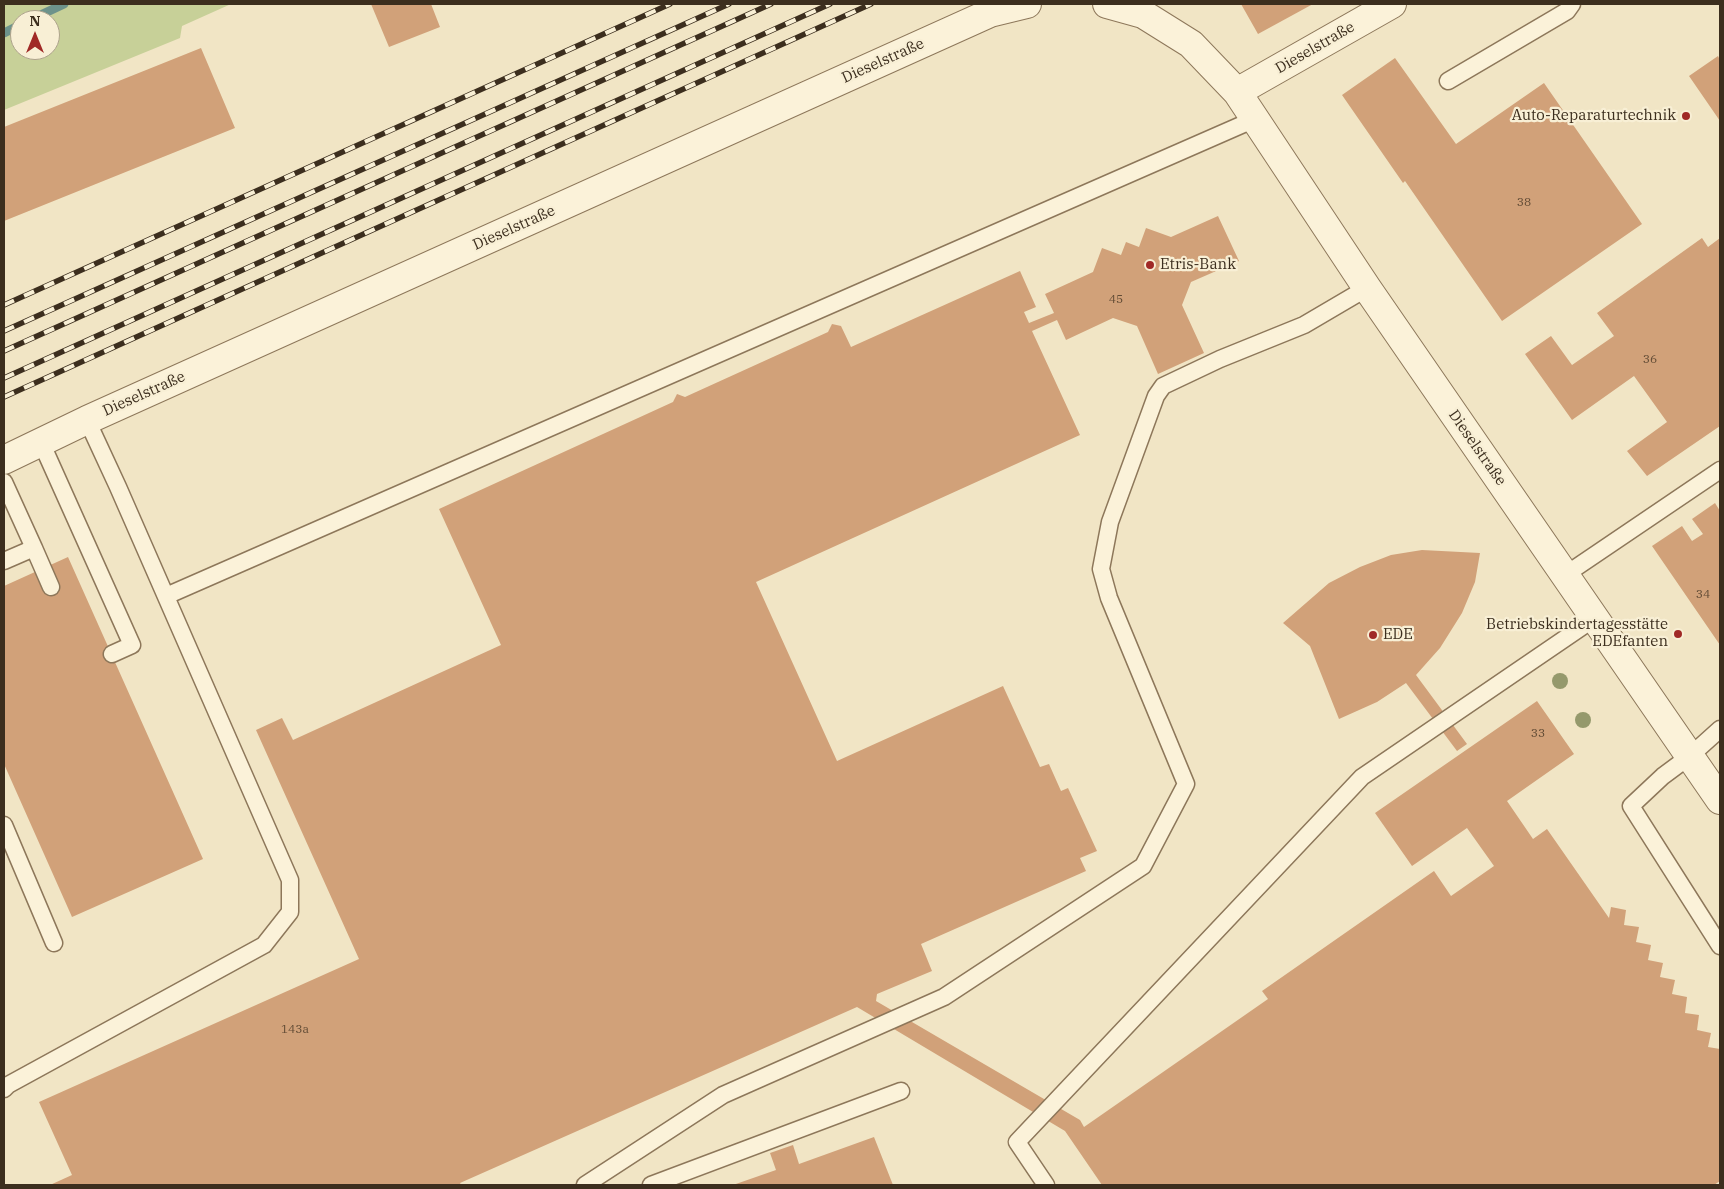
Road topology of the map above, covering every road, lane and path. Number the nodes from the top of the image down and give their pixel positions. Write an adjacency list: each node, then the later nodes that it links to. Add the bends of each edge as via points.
1 (1027, 4): 9 (street, Dieselstraße, via 990,13)
2 (1108, 4): 6 (street, Dieselstraße, via 1143,14 1191,44)
3 (1392, 4): 6 (street, Dieselstraße)
4 (1572, 4): 5 (lane, via 1567,11)
5 (1448, 81)
6 (1237, 92): 7 (street, Dieselstraße)
7 (1255, 119): 8 (street, Dieselstraße); 18 (lane)
8 (1367, 288): 16 (street, Dieselstraße); 29 (lane, via 1304,326 1220,359 1163,386 1156,396 1110,522 1101,569 1109,598 1186,784 1143,866 944,997 723,1095)
9 (87, 420): 10 (street, Dieselstraße); 18 (lane)
10 (41, 442): 11 (street, Dieselstraße); 20 (lane, via 132,644)
11 (4, 460)
12 (1720, 470): 16 (lane)
13 (4, 482): 14 (lane)
14 (34, 548): 15 (lane); 17 (lane)
15 (4, 561)
16 (1565, 575): 19 (street, Dieselstraße)
17 (51, 586)
18 (166, 596): 27 (lane, via 290,880 290,912 264,945)
19 (1595, 618): 22 (street, Dieselstraße); 31 (lane, via 1362,777 1017,1142)
20 (112, 654)
21 (1720, 728): 22 (lane)
22 (1690, 756): 23 (street, Dieselstraße); 26 (lane, via 1662,776 1631,806)
23 (1720, 800)
24 (4, 825): 25 (lane)
25 (54, 943)
26 (1720, 946)
27 (4, 1089)
28 (901, 1091): 30 (lane)
29 (586, 1185)
30 (651, 1185)
31 (1046, 1185)

